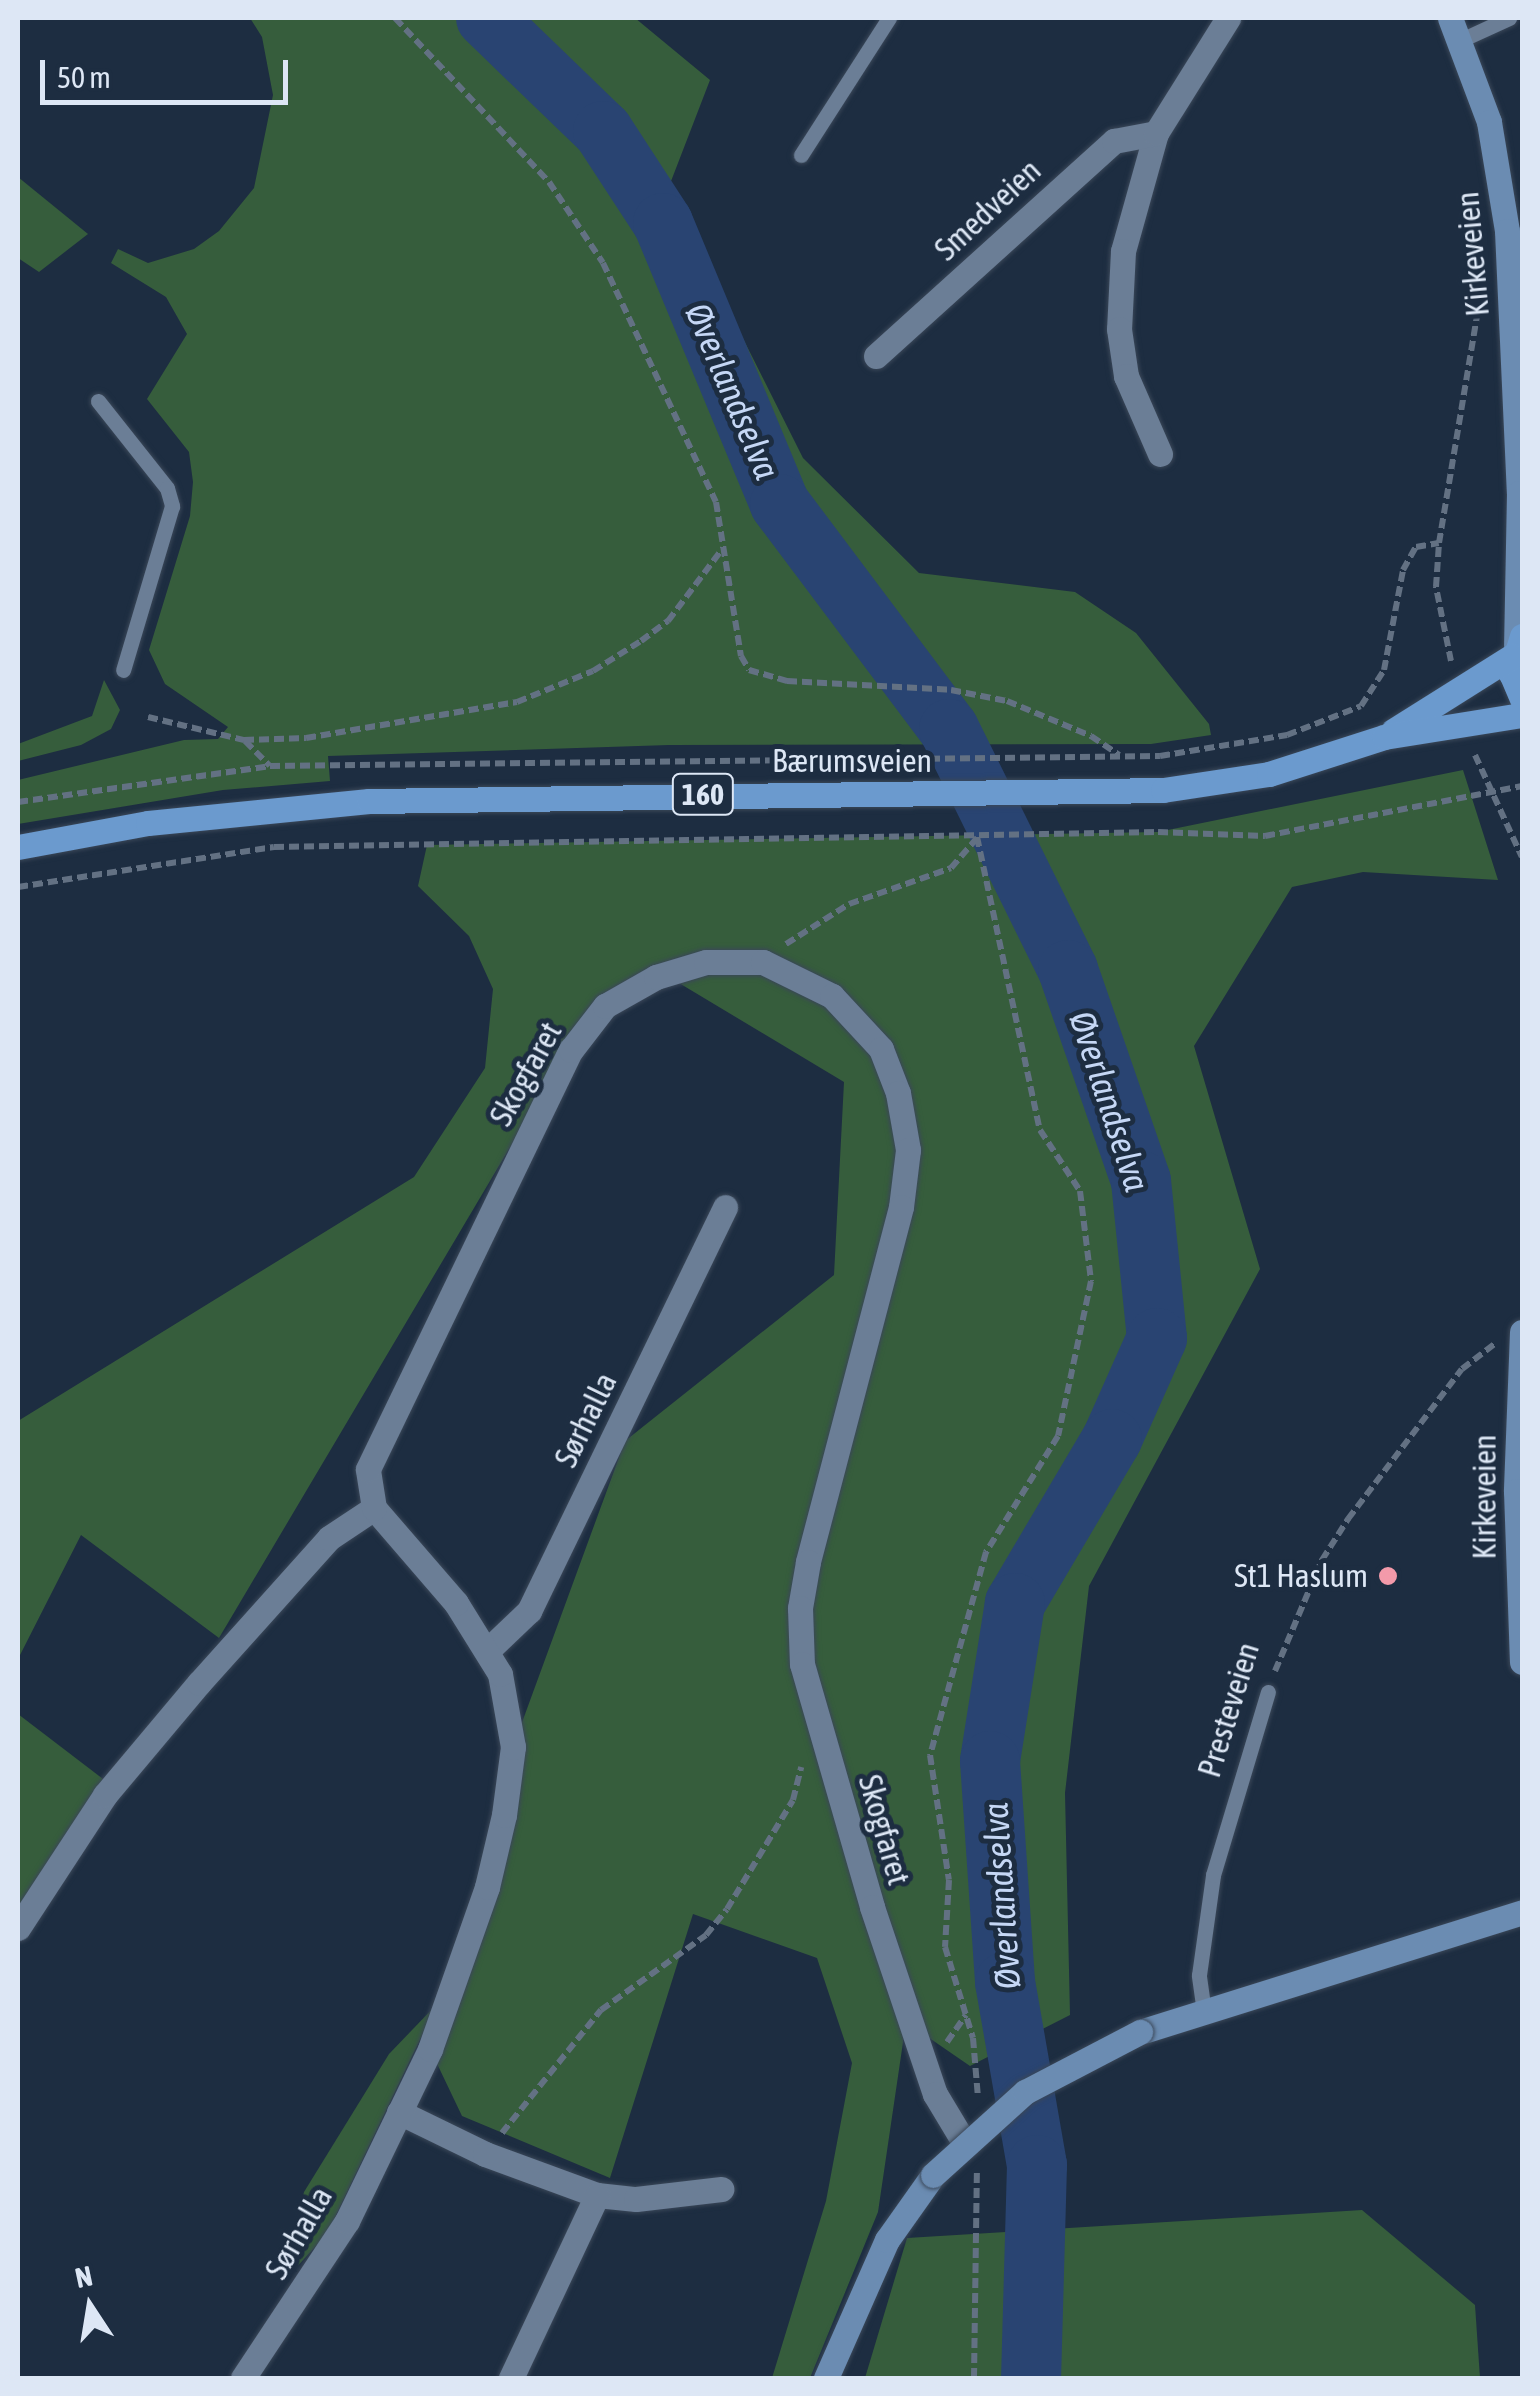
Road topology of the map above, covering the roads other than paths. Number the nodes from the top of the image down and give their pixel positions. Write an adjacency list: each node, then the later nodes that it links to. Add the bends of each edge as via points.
1 (889, 18): 6 (lane)
2 (1228, 18): 5 (street)
3 (1509, 18): 4 (lane)
4 (1455, 29): 7 (main road, Kirkeveien, via 1489,122)
5 (1156, 133): 8 (street, Smedveien, via 1114,141); 11 (street, via 1123,251 1119,329 1126,376)
6 (801, 155)
7 (1515, 230): 10 (main road, Kirkeveien)
8 (876, 356)
9 (98, 401): 14 (lane, via 167,488 172,506)
10 (1518, 448): 12 (main road, Kirkeveien)
11 (1160, 454)
12 (1520, 498): 13 (main road, Kirkeveien)
13 (1517, 646): 15 (main road, via 1510,672); 17 (main road, Bærumsveien / 160)
14 (123, 670)
15 (1522, 699)
16 (1522, 715): 17 (main road, Bærumsveien / 160)
17 (1384, 737): 18 (main road, Bærumsveien / 160, via 1269,774 1163,790 369,801 148,823)
18 (18, 847)
19 (725, 1206): 22 (street, Sørhalla, via 529,1612)
20 (1522, 1334): 23 (main road, Kirkeveien, via 1516,1491)
21 (374, 1508): 22 (street, Sørhalla, via 430,1569); 26 (street, via 328,1538 199,1683 105,1795); 29 (street, Skogfaret, via 368,1468 571,1050 605,1006 656,977 706,962 763,962 832,996 862,1024 881,1049 898,1093 908,1150 887,1281 800,1608 802,1664 935,2094)
22 (488, 1650): 28 (street, Sørhalla, via 510,1709 513,1747 504,1815 487,1886 430,2049)
23 (1522, 1662)
24 (1268, 1692): 27 (lane, Presteveien, via 1213,1875 1199,1976)
25 (1522, 1912): 27 (main road)
26 (18, 1928)
27 (1204, 2012): 29 (main road, bridge, via 1140,2032 1037,2085)
28 (399, 2112): 31 (street, via 485,2154); 32 (street, Sørhalla, via 347,2221)
29 (971, 2153): 34 (main road, bridge, via 932,2175 887,2240)
30 (721, 2189): 31 (street, via 636,2199)
31 (597, 2196): 33 (street)
32 (242, 2378)
33 (512, 2378)
34 (826, 2378)

